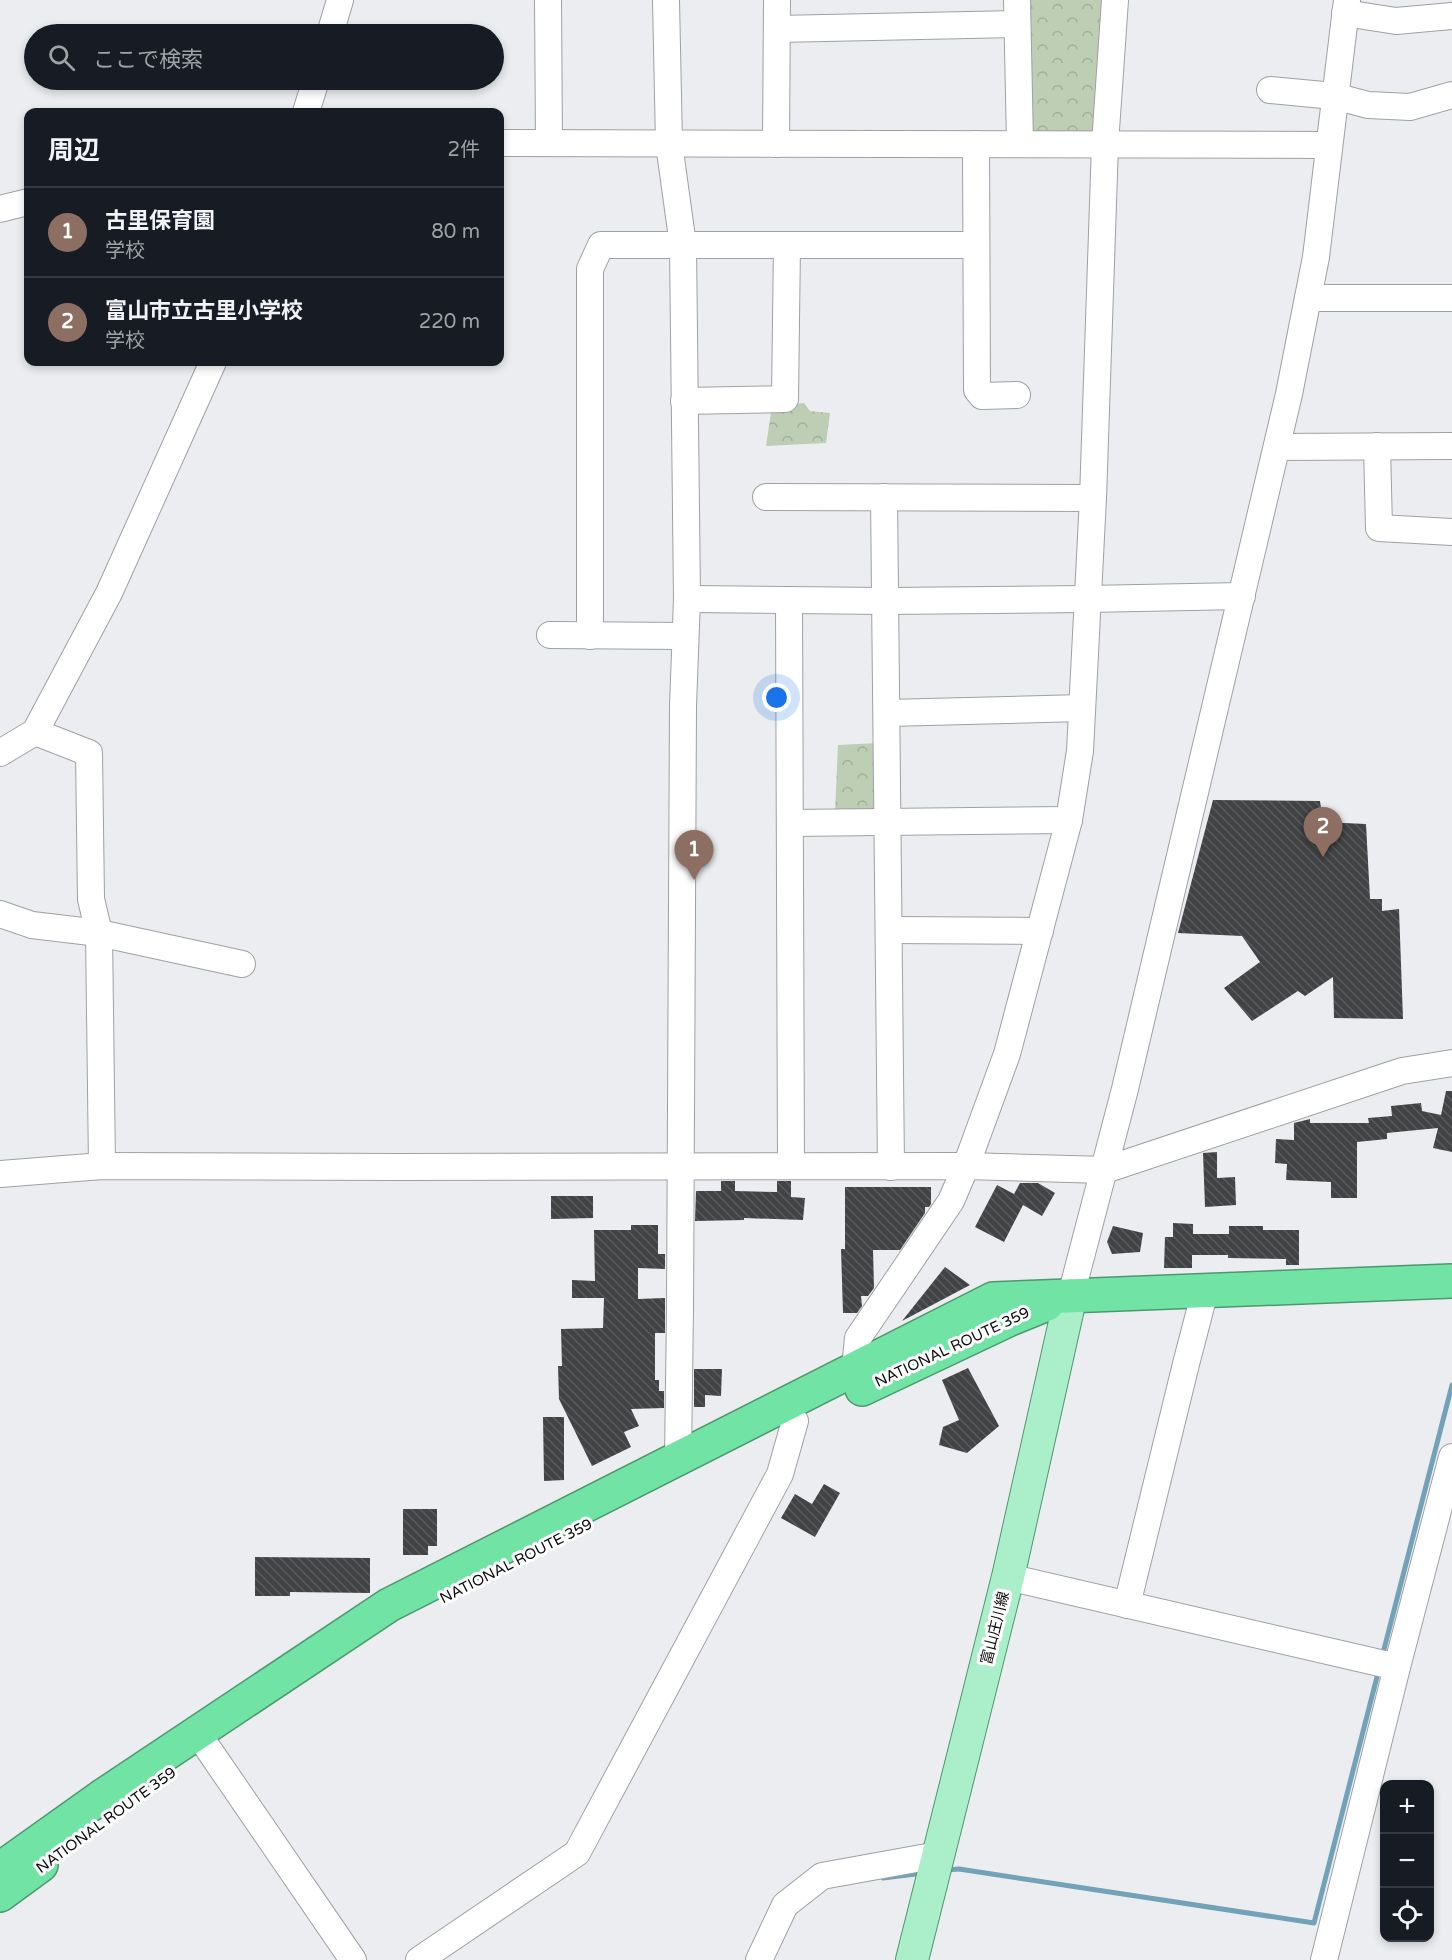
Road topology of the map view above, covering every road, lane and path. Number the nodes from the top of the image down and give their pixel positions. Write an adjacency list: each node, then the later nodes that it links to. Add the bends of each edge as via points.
1 (340, 0): 9 (street)
2 (548, 0): 17 (street)
3 (666, 0): 18 (street)
4 (777, 0): 10 (street)
5 (1115, 0): 22 (street)
6 (1346, 6): 8 (street, via 1396,21); 14 (street)
7 (1017, 12): 10 (street); 21 (street)
8 (1452, 16)
9 (333, 24)
10 (777, 29): 19 (street)
11 (313, 90): 15 (street)
12 (1269, 90): 14 (street)
13 (1452, 95): 14 (street, via 1410,107 1368,105)
14 (1335, 96): 23 (street)
15 (307, 108)
16 (504, 143): 17 (street)
17 (549, 143): 18 (street)
18 (669, 144): 19 (street); 26 (street)
19 (776, 144): 20 (street)
20 (976, 144): 21 (street); 28 (street)
21 (1020, 144): 22 (street)
22 (1105, 144): 23 (street); 39 (street)
23 (1328, 145): 29 (street)
24 (24, 203): 25 (street)
25 (0, 209)
26 (683, 245): 27 (street); 33 (street); 47 (street, via 601,245 590,269)
27 (788, 245): 28 (street); 33 (street, via 785,399)
28 (976, 245): 32 (street, via 977,390 982,396)
29 (1308, 297): 30 (street); 36 (street)
30 (1452, 298)
31 (211, 366): 51 (street, via 109,593)
32 (1017, 395)
33 (684, 401): 43 (street)
34 (1377, 446): 35 (street); 36 (street); 40 (street, via 1379,528)
35 (1452, 446)
36 (1277, 447): 41 (street)
37 (766, 497): 38 (street)
38 (884, 497): 39 (street); 45 (street)
39 (1093, 498): 42 (street)
40 (1452, 532)
41 (1242, 596): 42 (street); 67 (street)
42 (1087, 599): 45 (street); 49 (street)
43 (687, 600): 44 (street); 48 (street)
44 (789, 600): 45 (street); 55 (street)
45 (886, 601): 50 (street)
46 (550, 636): 47 (street)
47 (590, 636): 48 (street)
48 (685, 636): 62 (street)
49 (1082, 708): 50 (street); 53 (street)
50 (887, 713): 54 (street)
51 (35, 732): 52 (street); 59 (street, via 88,753 91,899)
52 (0, 753)
53 (1069, 820): 54 (street); 58 (street)
54 (889, 822): 55 (street); 57 (street)
55 (790, 823): 64 (street)
56 (0, 914): 59 (street, via 32,925)
57 (889, 930): 58 (street); 66 (street)
58 (1040, 931): 65 (street, via 1007,1054)
59 (99, 933): 60 (street); 63 (street)
60 (243, 964)
61 (1452, 1063): 67 (street, via 1402,1071)
62 (681, 1165): 63 (street); 64 (street); 75 (street)
63 (102, 1166): 68 (street)
64 (791, 1166): 66 (street)
65 (966, 1166): 66 (street); 67 (street); 72 (street, via 951,1201 858,1338)
66 (891, 1167)
67 (1105, 1170): 71 (street)
68 (0, 1174)
69 (1452, 1281): 70 (highway, NATIONAL ROUTE 359)
70 (1205, 1291): 71 (highway, NATIONAL ROUTE 359); 77 (street)
71 (1071, 1295): 72 (highway, NATIONAL ROUTE 359, via 993,1299); 73 (highway, NATIONAL ROUTE 359, via 1011,1319); 76 (main road, 富山庄川線)
72 (855, 1368): 75 (highway, NATIONAL ROUTE 359)
73 (795, 1421): 79 (highway, NATIONAL ROUTE 359, via 397,1621); 84 (street, via 780,1474 577,1853)
74 (1452, 1457): 78 (street)
75 (678, 1458): 81 (highway, NATIONAL ROUTE 359, via 389,1605)
76 (1008, 1577): 77 (street); 80 (main road, 富山庄川線)
77 (1127, 1605): 78 (street)
78 (1397, 1667): 87 (street)
79 (207, 1747): 82 (highway, NATIONAL ROUTE 359); 83 (street)
80 (938, 1855): 85 (street, via 822,1876 785,1905); 86 (main road, 富山庄川線)
81 (0, 1869)
82 (0, 1895)
83 (353, 1960)
84 (419, 1960)
85 (759, 1960)
86 (912, 1960)
87 (1324, 1960)

